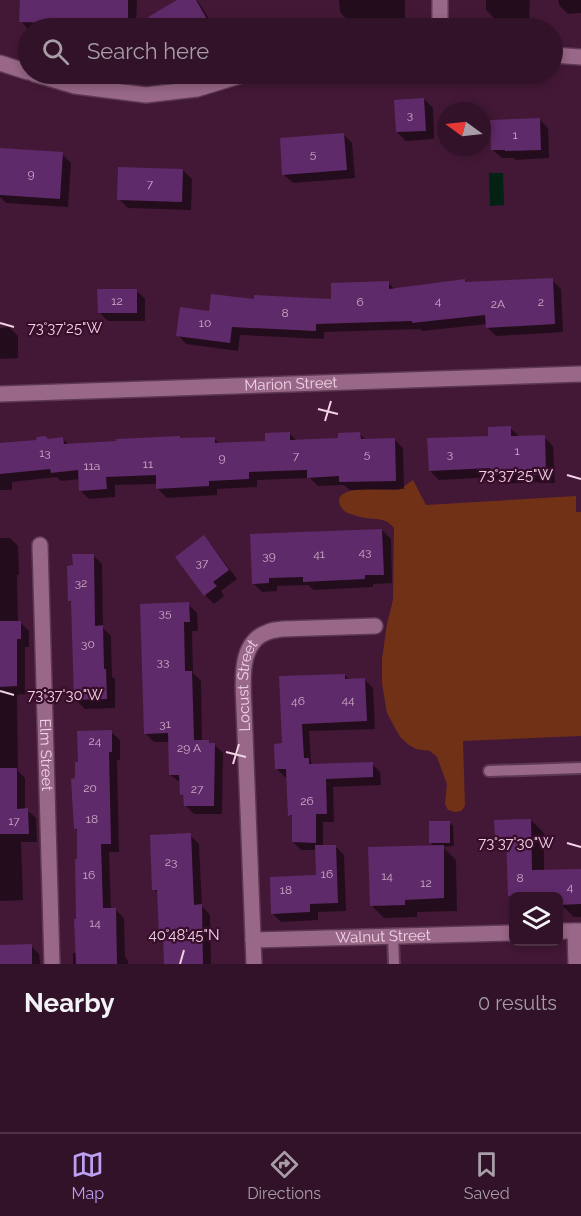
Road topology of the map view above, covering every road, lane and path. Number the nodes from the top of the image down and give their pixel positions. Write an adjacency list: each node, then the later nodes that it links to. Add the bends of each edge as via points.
1 (440, 0): 2 (street)
2 (440, 18)
3 (563, 56): 4 (street)
4 (581, 57)
5 (0, 63): 6 (street)
6 (18, 69)
7 (68, 84): 8 (street, via 146,95)
8 (211, 84)
9 (581, 374): 10 (street, Marion Street)
10 (0, 394)
11 (40, 545): 19 (street, Elm Street)
12 (375, 626): 18 (street, Locust Street, via 269,631 254,640 245,658)
13 (581, 768): 14 (lane)
14 (489, 771)
15 (578, 931): 22 (street)
16 (509, 933): 17 (street, Walnut Street)
17 (393, 936): 18 (street, Walnut Street); 21 (lane)
18 (253, 940): 20 (street, Locust Street)
19 (52, 964)
20 (254, 964)
21 (394, 964)
22 (576, 964)

